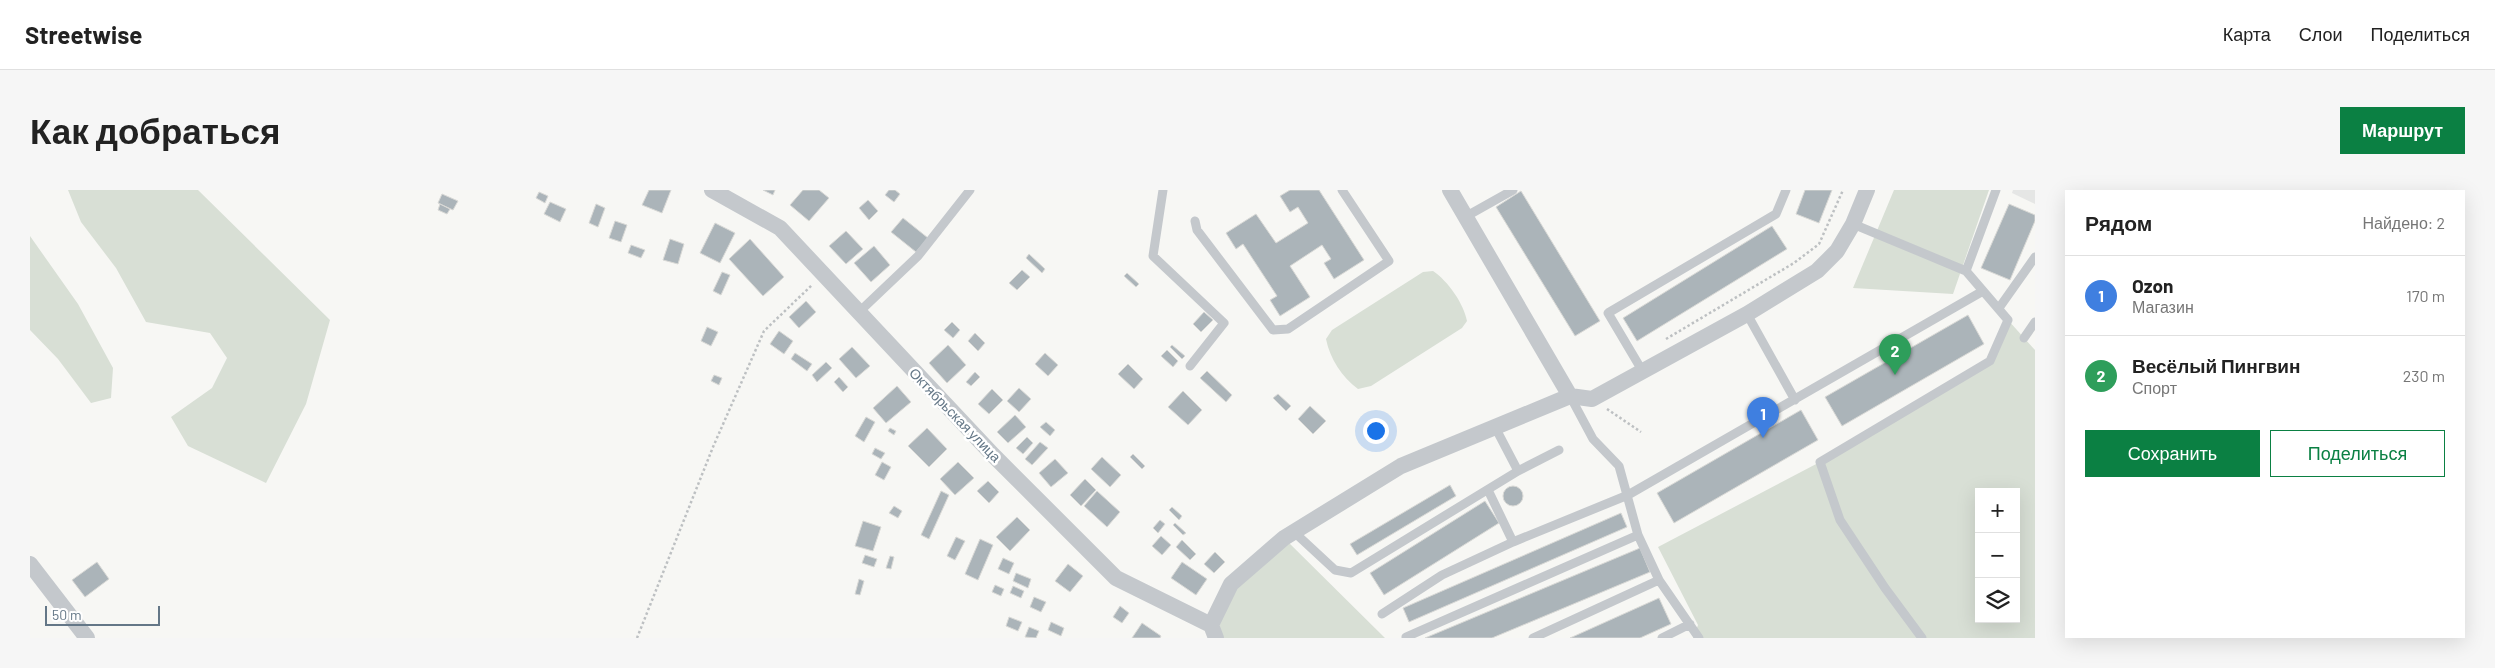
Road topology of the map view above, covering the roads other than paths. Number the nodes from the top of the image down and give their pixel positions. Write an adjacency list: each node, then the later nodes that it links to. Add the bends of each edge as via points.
1 (712, 190): 17 (street, Октябрьская улица, via 780,228)
2 (970, 190): 17 (lane, via 918,256)
3 (1163, 190): 21 (lane, via 1154,256 1224,323)
4 (1342, 190): 11 (lane, via 1389,261 1288,329 1273,330 1197,230)
5 (1450, 190): 10 (street)
6 (1512, 190): 10 (lane)
7 (1786, 190): 22 (lane, via 1776,214 1608,313)
8 (1868, 190): 12 (street)
9 (1996, 190): 14 (lane)
10 (1465, 217): 23 (street)
11 (1195, 221)
12 (1853, 224): 14 (lane); 18 (street, via 1837,252 1817,271)
13 (2035, 257): 16 (lane)
14 (1966, 271): 15 (lane)
15 (1983, 291): 16 (lane); 24 (lane)
16 (1999, 308): 43 (lane, via 2008,320 1990,361 1820,462 1840,520)
17 (858, 313): 37 (street, Октябрьская улица, via 1116,578)
18 (1747, 314): 22 (street); 24 (lane)
19 (2035, 322): 20 (lane)
20 (2024, 338)
21 (1190, 366)
22 (1643, 372): 23 (street, via 1592,399)
23 (1570, 396): 25 (street); 29 (lane, via 1593,439 1618,466)
24 (1795, 400): 29 (lane)
25 (1495, 427): 27 (lane); 30 (street, via 1401,466)
26 (1559, 450): 27 (lane)
27 (1518, 471): 28 (lane)
28 (1488, 490): 30 (lane, via 1351,573 1335,570); 32 (lane)
29 (1628, 495): 31 (lane); 32 (lane)
30 (1294, 532): 37 (street, via 1231,584)
31 (1638, 535): 34 (lane); 38 (lane)
32 (1513, 542): 35 (lane, via 1442,576)
33 (30, 564): 39 (street)
34 (1660, 580): 36 (lane); 40 (lane)
35 (1382, 614)
36 (1690, 624): 41 (lane); 42 (lane)
37 (1213, 631)
38 (1406, 637)
39 (87, 638)
40 (1533, 638)
41 (1662, 638)
42 (1699, 638)
43 (1922, 638)

